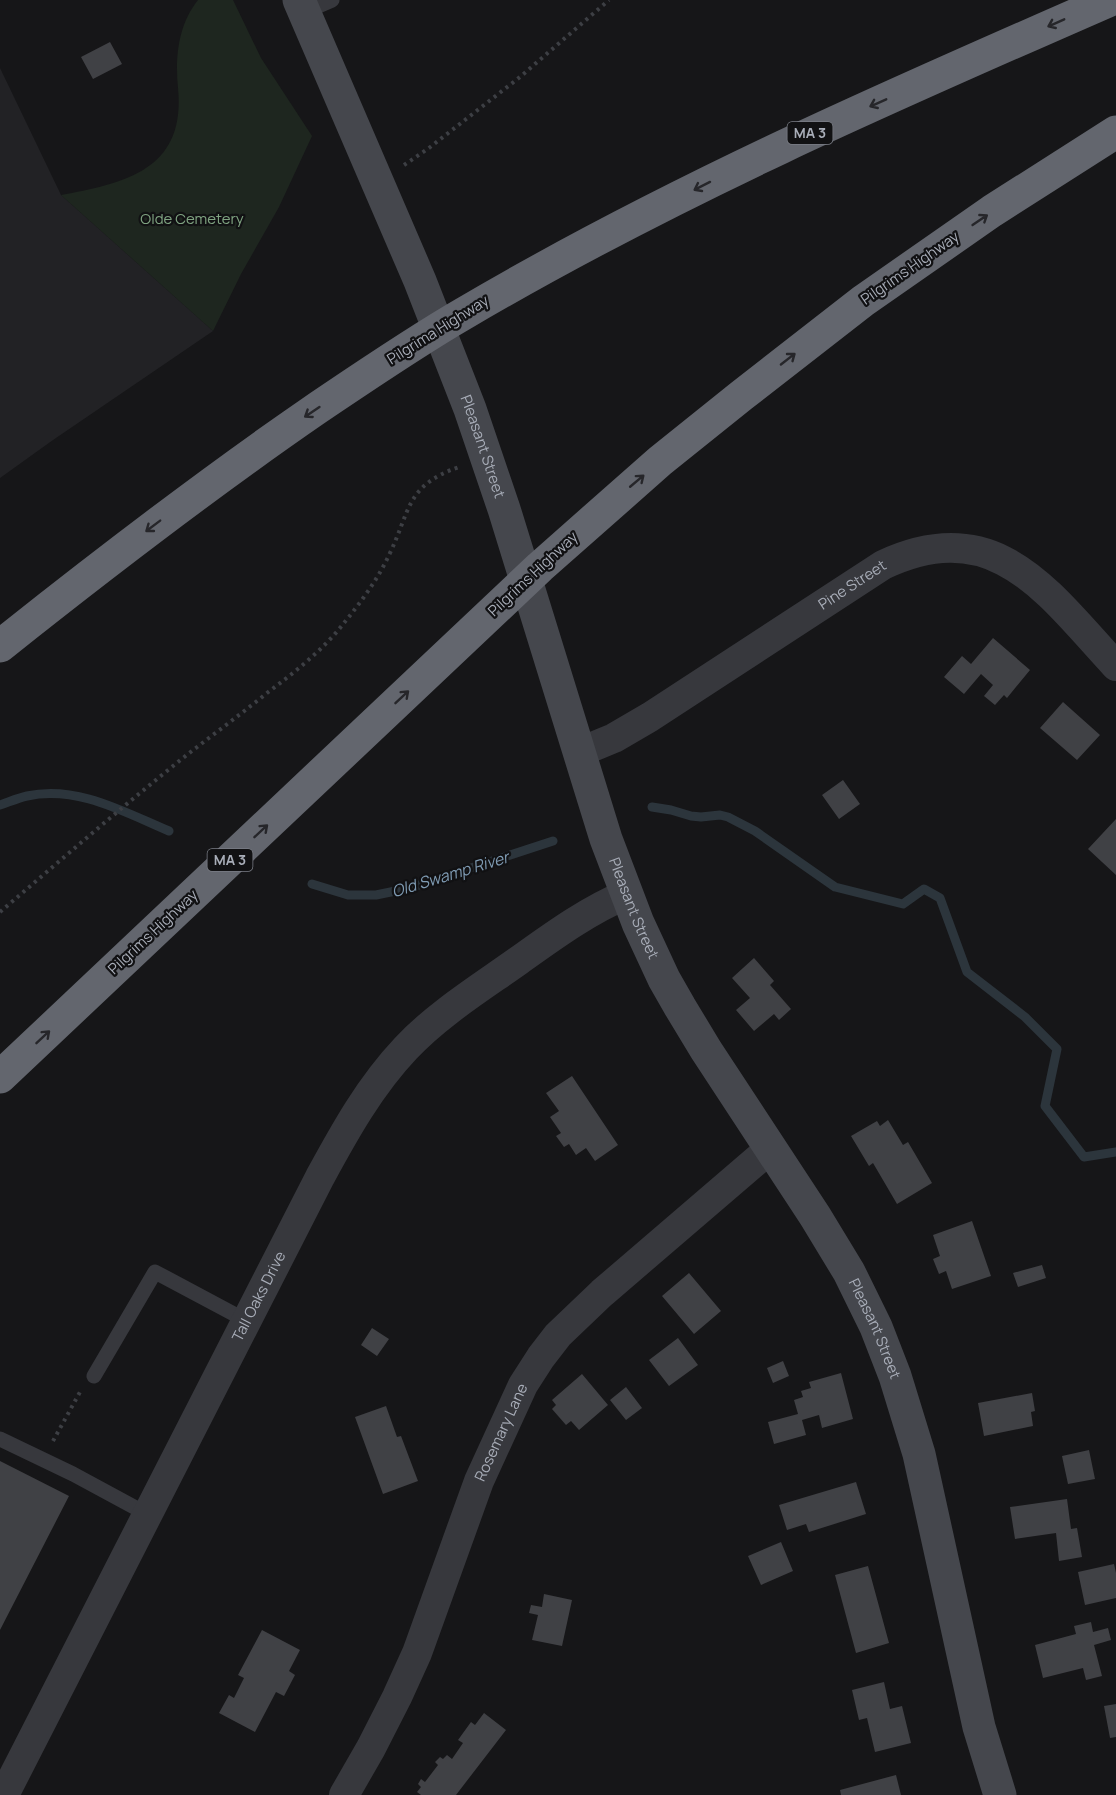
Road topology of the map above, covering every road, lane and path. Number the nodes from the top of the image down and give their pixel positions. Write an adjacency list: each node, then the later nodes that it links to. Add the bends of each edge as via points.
1 (609, 0): 5 (path, via 429,148)
2 (1110, 0): 7 (highway, Pilgrima Highway / MA 3, one-way to 7, via 756,159 611,232 461,315 360,379 159,521)
3 (312, 4): 5 (main road, Pleasant Street)
4 (1116, 132): 12 (highway, Pilgrims Highway / MA 3, one-way to 4, via 592,520 731,403 863,301 992,211)
5 (377, 178): 6 (main road, Pleasant Street)
6 (486, 457): 9 (main road, Pleasant Street); 11 (path, via 446,471 414,496 383,567 329,641)
7 (0, 646)
8 (1116, 666): 9 (street, Pine Street, via 1034,579 1013,565 972,550 929,549 883,565 650,717)
9 (580, 752): 10 (main road, Pleasant Street)
10 (627, 894): 13 (main road, Pleasant Street, via 664,979); 14 (street, Tall Oaks Drive, via 576,920 463,1000 407,1046 342,1137)
11 (0, 912)
12 (0, 1077)
13 (771, 1148): 20 (street, Rosemary Lane, via 602,1293 541,1357 523,1385 479,1481 417,1653); 21 (main road, Pleasant Street, via 849,1272 895,1376 919,1454 979,1727)
14 (247, 1321): 15 (lane, via 155,1272); 18 (street, Tall Oaks Drive)
15 (94, 1376): 17 (path, via 79,1394)
16 (0, 1439): 17 (lane)
17 (44, 1460): 18 (lane)
18 (147, 1514): 19 (street, Tall Oaks Drive)
19 (4, 1795)
20 (344, 1795)
21 (1000, 1795)

